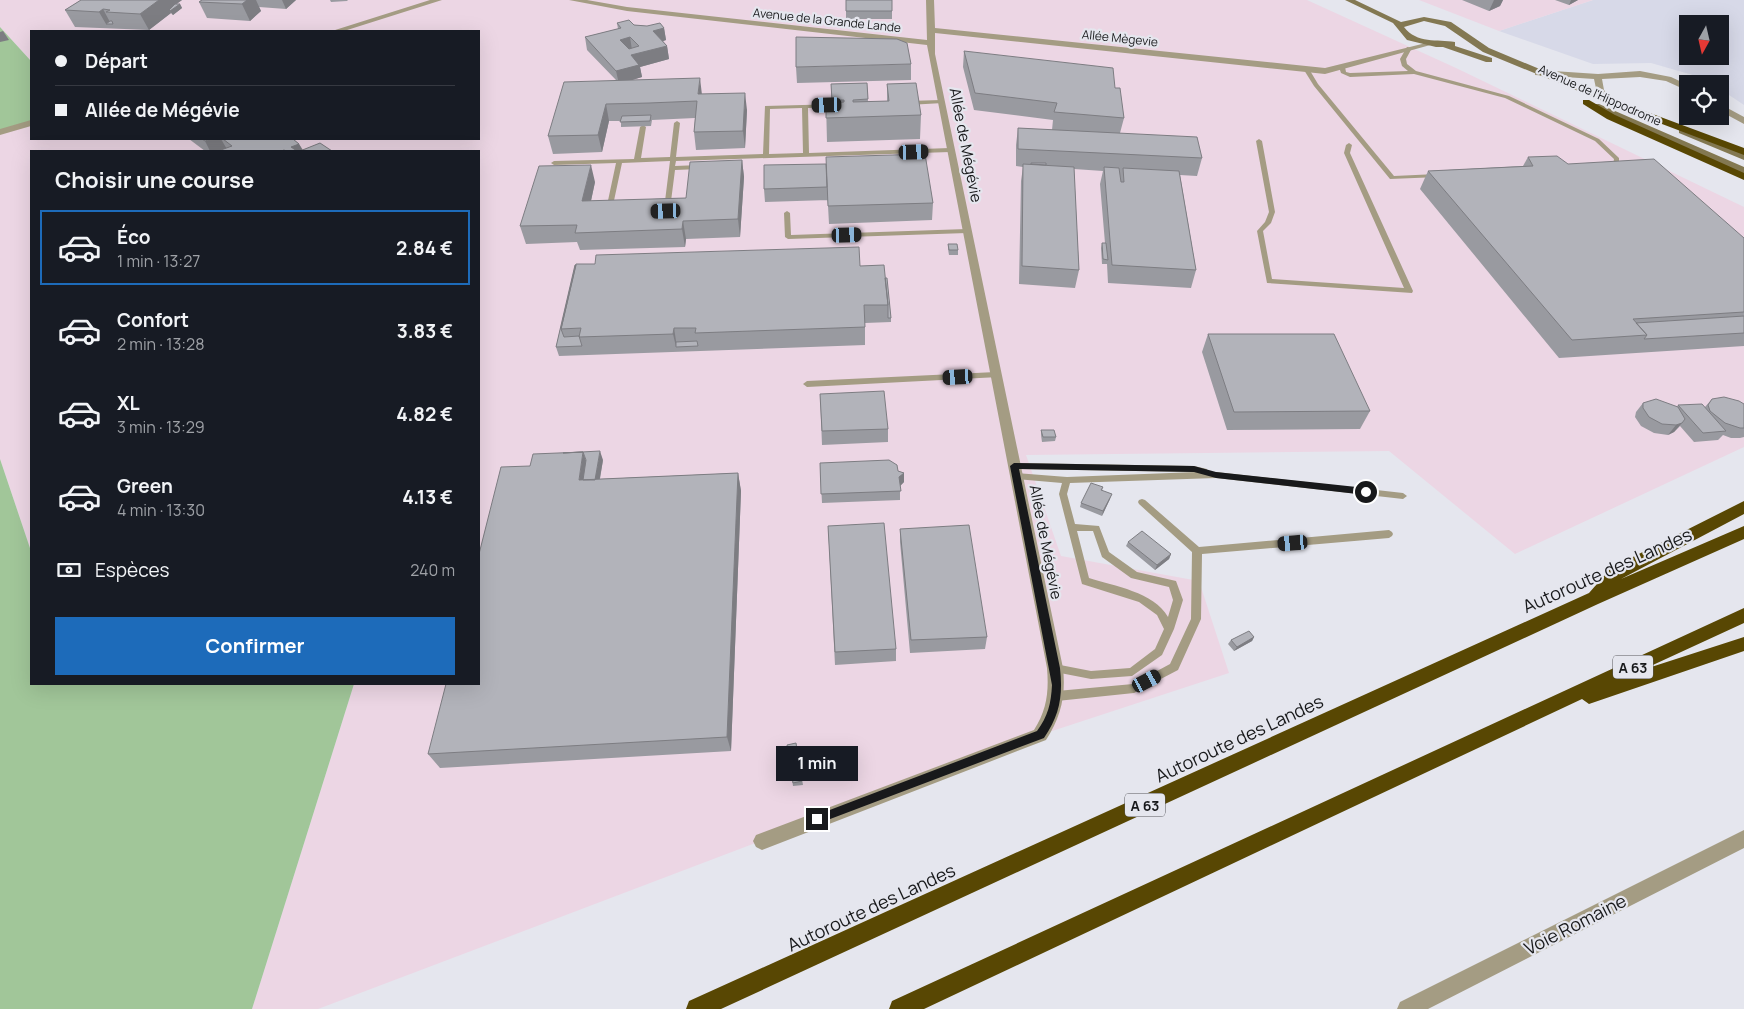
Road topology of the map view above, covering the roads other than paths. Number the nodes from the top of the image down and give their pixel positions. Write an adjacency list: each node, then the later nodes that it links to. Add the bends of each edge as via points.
1 (438, 0): 7 (street)
2 (572, 0): 10 (street, Avenue de la Grande Lande, via 627,9)
3 (930, 0): 10 (street, Allée de Mégévie)
4 (1349, 0): 8 (main road, via 1390,18)
5 (1368, 0): 6 (main road)
6 (1424, 19): 8 (main road, via 1407,21); 9 (main road, Avenue de l'Hippodrome, via 1448,24)
7 (339, 30)
8 (1403, 31): 11 (main road, Avenue de l'Hippodrome); 15 (street, Allée Mègevie, via 1403,40 1395,45)
9 (1462, 34): 12 (main road, via 1460,42); 17 (main road, Avenue de l'Hippodrome, via 1479,47)
10 (930, 36): 15 (street, Allée Mègevie); 21 (street, Allée de Mégévie)
11 (1430, 44): 12 (main road, Avenue de l'Hippodrome); 13 (street, Allée Mègevie)
12 (1445, 45): 22 (main road, Avenue de l'Hippodrome, via 1480,56)
13 (1409, 48): 14 (street, Allée Mègevie); 16 (lane, via 1404,65)
14 (1342, 67): 15 (street, Allée Mègevie, via 1325,71); 16 (lane, via 1344,73 1350,75)
15 (1307, 70): 49 (lane, via 1392,178)
16 (1414, 72): 46 (lane, via 1507,96 1597,140 1617,159 1616,166)
17 (1538, 72): 18 (street); 20 (main road, Avenue de l'Hippodrome)
18 (1598, 77): 19 (street, via 1640,74); 20 (street, via 1597,87)
19 (1679, 84)
20 (1609, 101): 26 (main road, Avenue de l'Hippodrome)
21 (941, 102): 23 (lane); 35 (street, Allée de Mégévie)
22 (1586, 102): 48 (main road, Avenue de l'Hippodrome); 50 (highway, via 1611,117)
23 (901, 103)
24 (844, 105): 25 (lane)
25 (805, 106): 37 (lane); 38 (lane, via 767,107)
26 (1628, 108): 36 (highway); 39 (main road, Avenue de l'Hippodrome)
27 (1729, 112): 28 (street)
28 (1744, 121)
29 (30, 123): 32 (street)
30 (677, 123): 40 (lane)
31 (643, 128): 42 (lane)
32 (0, 132)
33 (1259, 141): 34 (lane, via 1272,212 1268,223 1260,230 1269,281 1408,291 1348,153)
34 (1349, 145)
35 (950, 150): 37 (lane); 54 (street, Allée de Mégévie)
36 (1744, 152)
37 (806, 155): 38 (lane)
38 (769, 156): 40 (lane); 44 (lane)
39 (1744, 157)
40 (673, 159): 42 (lane); 47 (lane)
41 (619, 161): 42 (lane); 43 (lane); 52 (lane, via 609,213)
42 (637, 161)
43 (554, 163)
44 (773, 166)
45 (709, 167): 47 (lane)
46 (1606, 167)
47 (672, 168): 51 (lane, via 666,211)
48 (1744, 171)
49 (1444, 175)
50 (1744, 177)
51 (657, 211)
52 (618, 213)
53 (787, 213): 54 (lane, via 788,237)
54 (967, 231): 55 (street, Allée de Mégévie)
55 (996, 375): 56 (lane); 57 (street, Allée de Mégévie)
56 (807, 384)
57 (1015, 471): 58 (lane, via 1194,469); 59 (lane); 71 (street, Allée de Mégévie)
58 (1216, 475): 59 (lane); 60 (lane)
59 (1067, 480): 63 (lane, via 1063,494)
60 (1403, 496)
61 (1142, 502): 66 (lane)
62 (1744, 508): 67 (highway, via 1616,573)
63 (1072, 527): 69 (lane, via 1085,581 1142,599 1160,612); 69 (lane, via 1096,528 1105,554 1134,575 1173,584 1178,600)
64 (1744, 532): 67 (highway, Autoroute des Landes / A 63)
65 (1389, 534): 66 (lane)
66 (1197, 551): 72 (lane, via 1196,619 1174,667 1134,688)
67 (1592, 599): 76 (highway, Autoroute des Landes / A 63)
68 (1744, 615): 73 (highway, A 63)
69 (1169, 629): 71 (lane, via 1159,652 1132,672 1091,675)
70 (1744, 644): 73 (highway)
71 (1055, 668): 72 (street, Allée de Mégévie)
72 (1056, 696): 74 (street, Allée de Mégévie, via 1049,723 1040,735)
73 (1522, 719): 77 (highway, A 63)
74 (762, 840)
75 (1744, 840): 78 (street, Voie Romaine)
76 (697, 1009)
77 (900, 1009)
78 (1406, 1009)

